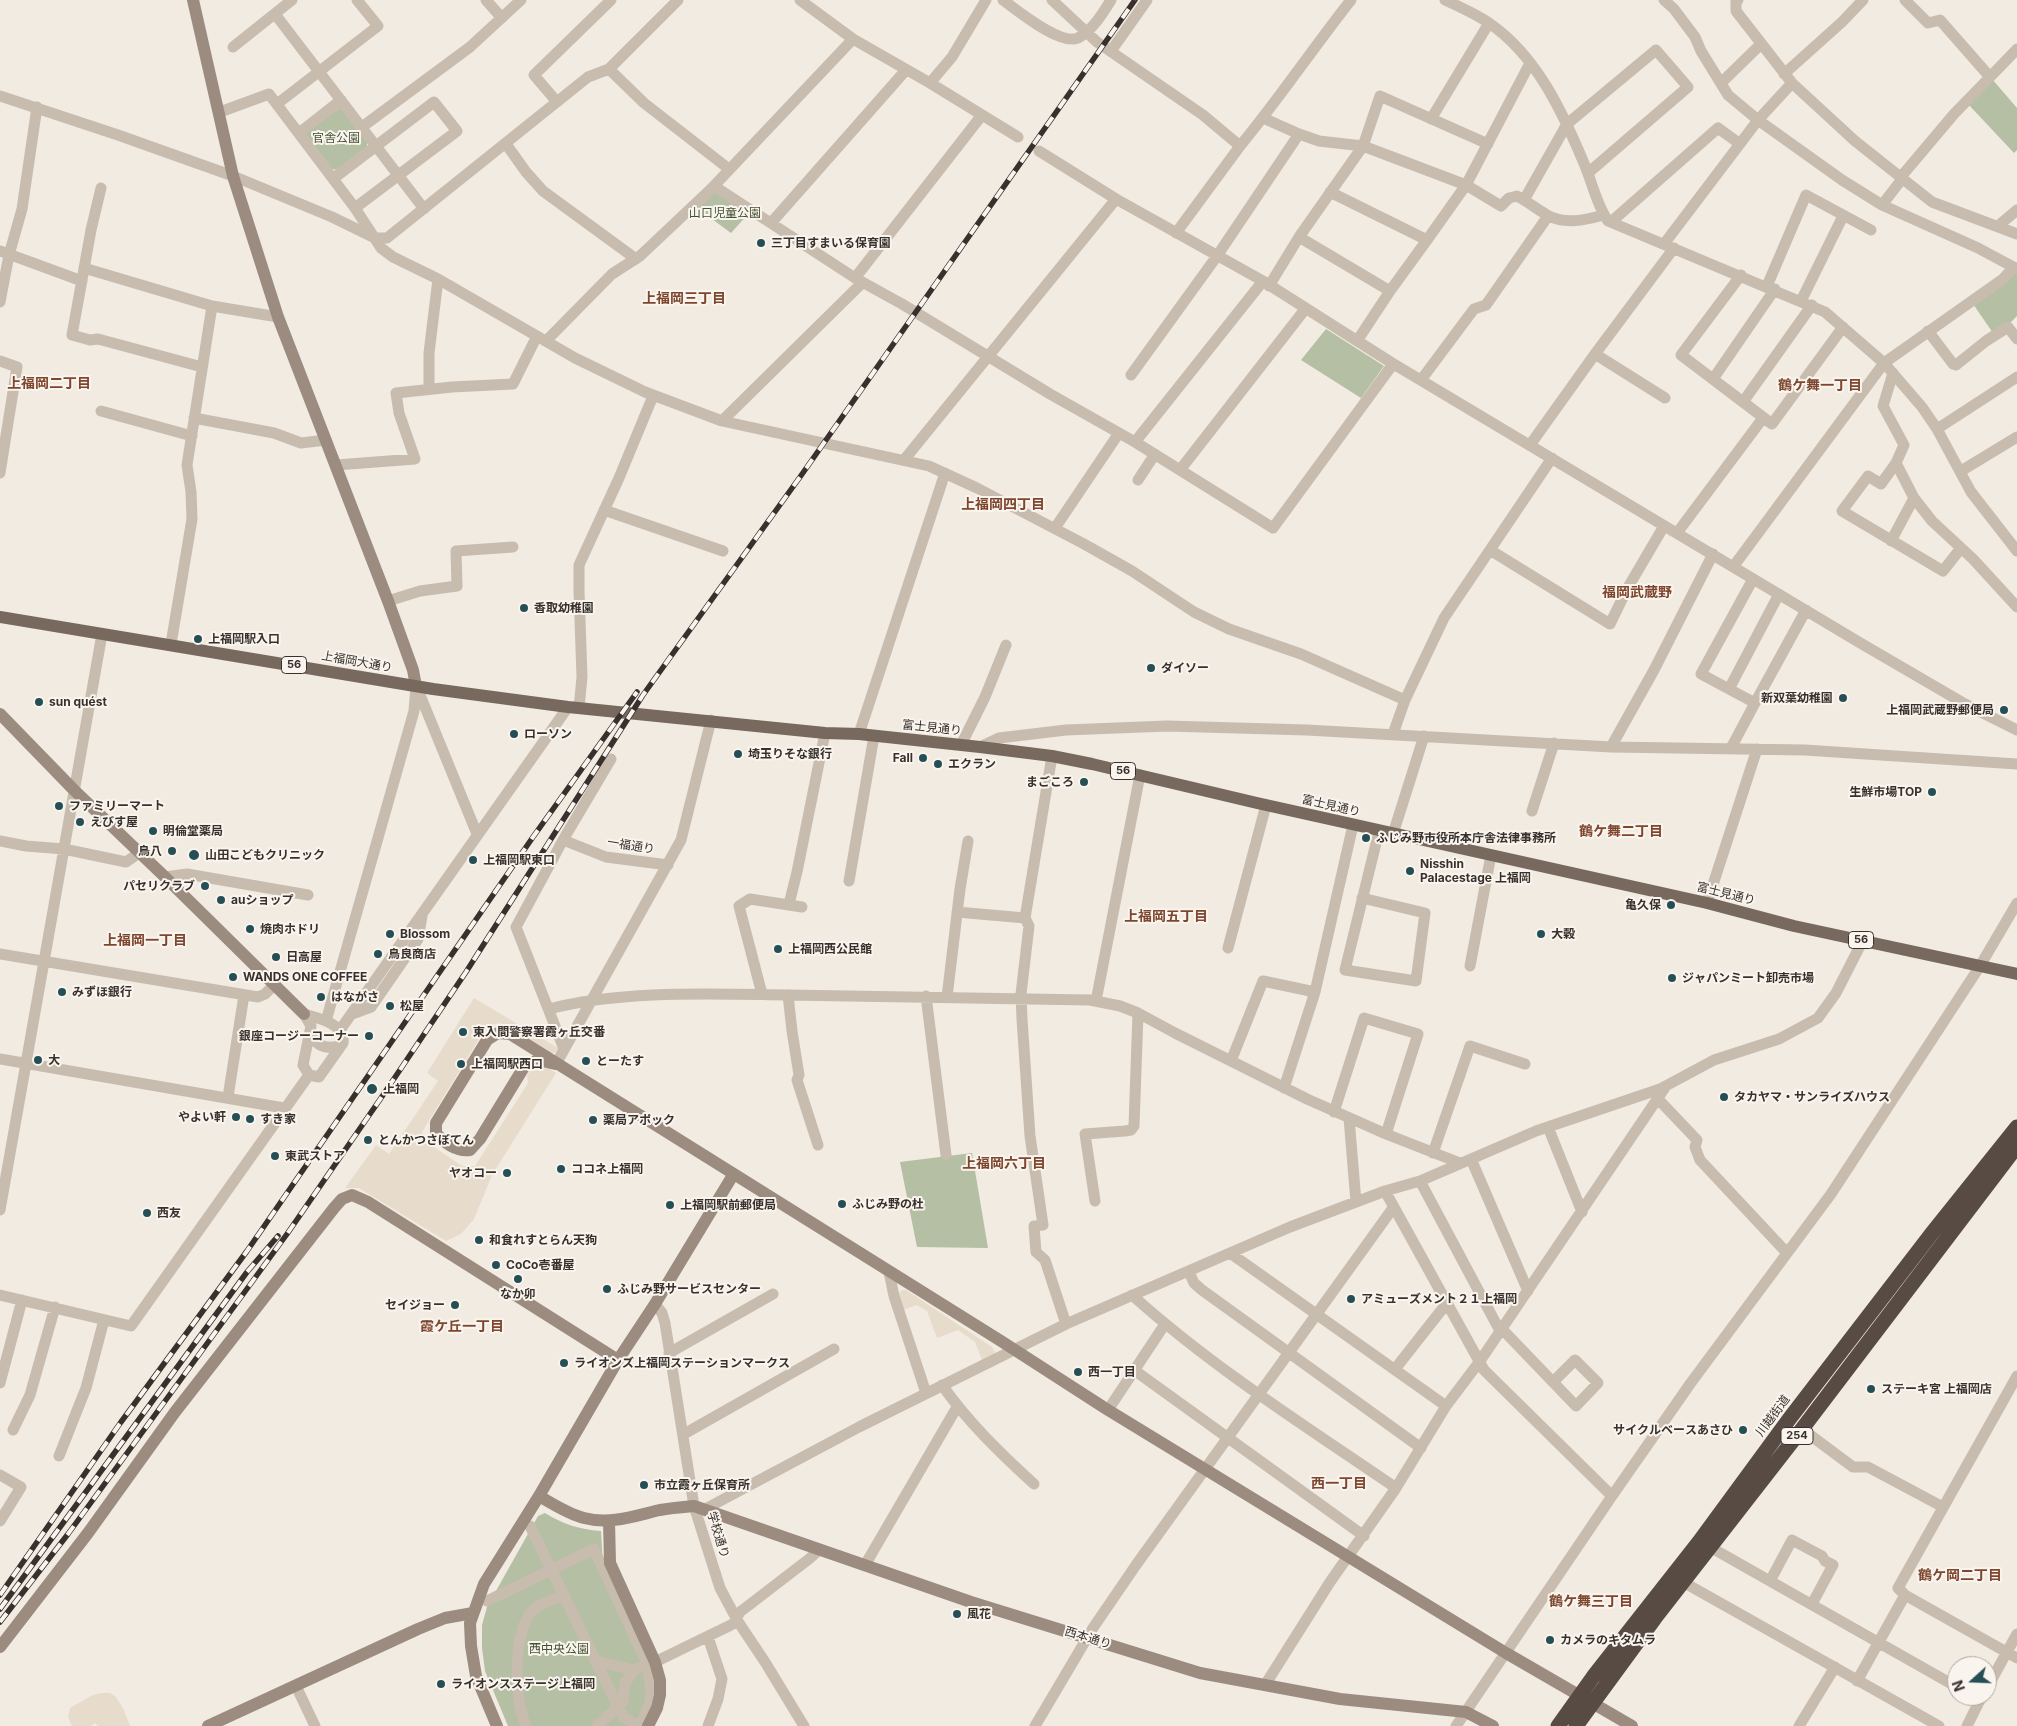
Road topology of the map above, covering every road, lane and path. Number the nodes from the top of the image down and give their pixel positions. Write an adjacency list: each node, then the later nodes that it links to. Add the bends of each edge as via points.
1 (193, 0): 42 (street)
2 (292, 0): 20 (street)
3 (357, 0): 32 (street, via 378,26)
4 (486, 0): 21 (street)
5 (521, 0): 21 (street)
6 (611, 0): 39 (street, via 534,75)
7 (678, 0): 30 (street)
8 (800, 0): 24 (street)
9 (986, 0): 35 (street, via 952,57)
10 (1003, 0): 23 (street, via 1060,37 1072,40)
11 (1052, 0): 23 (street)
12 (1111, 0): 23 (street)
13 (1147, 0): 28 (street)
14 (1350, 0): 44 (street)
15 (1445, 0): 22 (street)
16 (1664, 0): 36 (street, via 1695,37)
17 (1738, 0): 25 (street, via 1736,11)
18 (1863, 0): 34 (street)
19 (1904, 0): 33 (street, via 1928,23 1940,20)
20 (275, 14): 26 (street); 32 (street)
21 (502, 18): 48 (street, via 470,47)
22 (1489, 23): 29 (street, via 1504,34); 45 (street)
23 (1085, 32): 28 (street)
24 (853, 39): 31 (street); 59 (street)
25 (1761, 44): 34 (street); 36 (street)
26 (233, 47)
27 (2017, 49): 33 (street)
28 (1111, 51): 56 (street, via 1203,115)
29 (1530, 63): 47 (street); 53 (street)
30 (609, 69): 39 (street, via 588,77); 59 (street, via 644,103)
31 (906, 70): 35 (street); 78 (street)
32 (319, 71): 38 (street); 40 (street)
33 (1990, 77): 64 (street, via 1954,114)
34 (1788, 79): 46 (street); 64 (street)
35 (930, 83): 43 (street)
36 (1720, 83): 46 (street, via 1728,95)
37 (0, 96): 41 (street)
38 (341, 100): 48 (street); 49 (street)
39 (558, 102): 52 (street)
40 (277, 104): 42 (street, via 270,94); 49 (street)
41 (37, 107): 62 (street); 87 (street, via 22,209)
42 (220, 112): 62 (street)
43 (982, 115): 51 (street); 95 (street)
44 (1263, 118): 50 (street); 56 (street)
45 (1431, 118): 53 (street); 57 (street, via 1380,96)
46 (1758, 120): 54 (street); 71 (street)
47 (1567, 124): 60 (street); 60 (street, via 1656,50 1688,87); 70 (street)
48 (362, 127): 55 (street)
49 (299, 132): 63 (street)
50 (1299, 134): 57 (street, via 1320,141); 88 (street)
51 (1018, 138)
52 (506, 144): 73 (street); 89 (street, via 543,192)
53 (1488, 144): 65 (street)
54 (1740, 144): 77 (street, via 1718,128); 86 (street)
55 (376, 146): 61 (street); 61 (street, via 434,102 457,131); 63 (street)
56 (1240, 146): 81 (street)
57 (1363, 146): 65 (street); 68 (street)
58 (1039, 151): 69 (street)
59 (729, 169): 66 (street)
60 (1588, 173): 77 (street)
61 (399, 175): 72 (street); 73 (street)
62 (233, 176): 84 (street, via 308,206); 103 (street)
63 (334, 178): 72 (street)
64 (1901, 178): 71 (street); 79 (street, via 1932,202)
65 (1466, 185): 70 (street, via 1501,206 1509,198 1517,196); 85 (street)
66 (714, 186): 78 (street); 89 (street)
67 (101, 188): 90 (street)
68 (1330, 192): 83 (street); 85 (street)
69 (1116, 199): 81 (street); 110 (street)
70 (1524, 200): 75 (street)
71 (1882, 205): 91 (street)
72 (355, 208): 84 (street)
73 (424, 209): 84 (street, via 387,238)
74 (2017, 210): 79 (street)
75 (1548, 216): 77 (street, via 1574,222); 119 (street, via 1486,305 1474,308)
76 (1843, 216): 80 (street); 97 (street, via 1806,195); 100 (street)
77 (1607, 219): 86 (street)
78 (771, 223): 95 (street)
79 (1998, 226): 82 (street)
80 (1871, 230)
81 (1176, 232): 88 (street)
82 (2017, 234)
83 (1299, 237): 96 (street); 98 (street)
84 (375, 238): 93 (street, via 381,248 393,257)
85 (1427, 240): 98 (street)
86 (1669, 246): 92 (street); 109 (street)
87 (4, 253): 94 (street); 99 (street)
88 (1217, 256): 96 (street); 116 (street)
89 (636, 259): 106 (street, via 612,274)
90 (84, 268): 94 (street); 101 (street)
91 (2015, 268): 105 (street)
92 (1741, 275): 97 (street); 118 (street, via 1681,355)
93 (438, 279): 106 (street); 120 (street, via 429,353)
94 (82, 280): 114 (street, via 72,335)
95 (858, 280): 110 (street); 127 (street)
96 (1266, 284): 102 (street); 133 (street)
97 (1771, 288): 100 (street); 118 (street)
98 (1390, 291): 108 (street)
99 (0, 302)
100 (1807, 303): 104 (street); 123 (street)
101 (212, 306): 103 (street); 114 (street)
102 (1306, 308): 108 (street); 140 (street)
103 (278, 317): 132 (street)
104 (1843, 327): 112 (street); 126 (street, via 1772,424)
105 (1928, 331): 107 (street, via 1956,365 2008,327); 112 (street)
106 (542, 339): 120 (street, via 513,384); 121 (street)
107 (2017, 339)
108 (1358, 340): 113 (street)
109 (1595, 354): 122 (street); 134 (street)
110 (988, 356): 129 (street); 137 (street)
111 (0, 361): 142 (street, via 17,367)
112 (1884, 363): 115 (street); 157 (street)
113 (1393, 364): 119 (street); 140 (street, via 1273,528)
114 (202, 367): 125 (street)
115 (1893, 373): 128 (street); 138 (street, via 1883,406 1904,445)
116 (1131, 375)
117 (2017, 377): 128 (street)
118 (1713, 379): 123 (street)
119 (1421, 380): 134 (street)
120 (429, 389): 139 (street, via 396,392 399,413 415,459)
121 (653, 396): 127 (street); 146 (street)
122 (1665, 398)
123 (1742, 402): 126 (street)
124 (101, 411): 130 (street)
125 (194, 418): 130 (street); 132 (street, via 274,433 301,442)
126 (1763, 418): 149 (street)
127 (722, 421): 137 (street)
128 (1937, 429): 141 (street)
129 (1118, 433): 133 (street); 148 (street)
130 (192, 436): 165 (street, via 187,466 192,519)
131 (2017, 437): 141 (street)
132 (326, 440): 139 (street)
133 (1135, 442): 135 (street)
134 (1530, 445): 136 (street)
135 (1155, 454): 140 (street); 144 (street)
136 (1552, 458): 147 (street); 153 (street)
137 (904, 460): 143 (street)
138 (1896, 463): 145 (street); 150 (street, via 1881,484 1868,476 1842,511)
139 (336, 465): 160 (street)
140 (1180, 470)
141 (1961, 471): 155 (street, via 1971,492)
142 (0, 473)
143 (945, 473): 148 (street); 177 (street)
144 (1138, 480)
145 (1914, 498): 150 (street); 152 (street, via 1932,521)
146 (604, 510): 154 (street); 171 (street, via 579,565 582,677)
147 (1664, 526): 149 (street); 153 (street, via 1610,624)
148 (1055, 528): 169 (street, via 1132,571 1194,612)
149 (1678, 533): 156 (street)
150 (1891, 541): 152 (street, via 1943,571)
151 (513, 547): 160 (street, via 456,550 457,586 420,590)
152 (1961, 548): 161 (street)
153 (1490, 550): 169 (street, via 1444,618)
154 (723, 551)
155 (2017, 551)
156 (1713, 554): 157 (street); 183 (street)
157 (1733, 567): 158 (street)
158 (1753, 579): 159 (street); 168 (street, via 1701,674)
159 (1779, 594): 162 (street); 168 (street)
160 (388, 601): 167 (street)
161 (2017, 607)
162 (1806, 610): 170 (street); 175 (street, via 1966,704)
163 (0, 617): 164 (main road, 上福岡大通り / 56)
164 (102, 634): 165 (main road, 上福岡大通り / 56); 191 (street)
165 (171, 644): 167 (main road, 上福岡大通り / 56)
166 (1006, 645): 182 (street, via 986,697)
167 (416, 686): 171 (main road, 上福岡大通り / 56); 196 (street); 235 (street, via 414,711)
168 (1729, 689): 170 (street)
169 (1405, 700): 178 (street)
170 (1755, 703): 185 (street)
171 (573, 708): 172 (main road, 上福岡大通り / 56); 196 (street)
172 (626, 713): 174 (main road, 富士見通り / 56)
173 (0, 714): 191 (street)
174 (711, 720): 176 (main road, 富士見通り / 56); 204 (street, via 681,840)
175 (2017, 730)
176 (825, 733): 177 (main road, 富士見通り / 56); 210 (street)
177 (858, 734): 179 (main road, 富士見通り / 56)
178 (1392, 734): 180 (street); 184 (street, via 1167,726 1066,730 999,738)
179 (874, 736): 182 (main road, 富士見通り / 56); 206 (street)
180 (1424, 736): 181 (street); 197 (street)
181 (1554, 743): 183 (street); 193 (street)
182 (961, 745): 184 (main road, 富士見通り / 56)
183 (1611, 746): 185 (street)
184 (980, 747): 187 (main road, 富士見通り / 56)
185 (1731, 748): 186 (street)
186 (1757, 749): 189 (street); 209 (street)
187 (1052, 756): 190 (main road, 富士見通り / 56); 214 (street)
188 (612, 759): 198 (street)
189 (2017, 764)
190 (1140, 775): 192 (main road, 富士見通り / 56); 231 (street)
191 (74, 790): 201 (street); 202 (street)
192 (1266, 805): 194 (main road, 富士見通り / 56); 216 (street)
193 (1532, 811)
194 (1354, 825): 195 (main road, 富士見通り / 56); 223 (street)
195 (1379, 831): 197 (main road, 富士見通り / 56); 208 (street)
196 (477, 834): 237 (street)
197 (1393, 834): 203 (main road, 富士見通り / 56)
198 (563, 840): 204 (street, 一福通り, via 606,857); 232 (street, via 516,927)
199 (0, 841): 201 (street)
200 (968, 841): 213 (street)
201 (64, 849): 202 (street, via 126,862); 218 (street)
202 (140, 853): 205 (street)
203 (1491, 855): 209 (main road, 富士見通り / 56); 219 (street)
204 (668, 865): 230 (street)
205 (166, 877): 207 (street, via 187,874); 222 (street)
206 (848, 881)
207 (308, 895)
208 (1362, 898): 208 (street, via 1425,912 1416,981 1345,970)
209 (1707, 903): 215 (main road, 富士見通り / 56)
210 (789, 904): 212 (street); 224 (street, via 750,899 739,906)
211 (2017, 904): 220 (street)
212 (802, 907)
213 (957, 912): 214 (street); 228 (street)
214 (1025, 918): 229 (street, via 1030,926)
215 (1863, 940): 220 (main road, 富士見通り / 56); 248 (street, via 1836,993 1818,1018 1779,1039 1714,1060)
216 (1228, 948)
217 (0, 954): 218 (street)
218 (43, 962): 225 (street); 243 (street)
219 (1470, 966)
220 (1980, 966): 221 (main road, 富士見通り / 56); 273 (street, via 1831,1194)
221 (2017, 974)
222 (274, 984): 225 (street, via 261,997); 234 (street)
223 (1315, 992): 242 (street, via 1263,981); 249 (street)
224 (762, 994): 226 (street); 230 (street)
225 (244, 995): 250 (street)
226 (788, 995): 227 (street); 258 (street, via 799,1075 797,1080)
227 (926, 996): 228 (street); 261 (street)
228 (948, 997): 229 (street)
229 (1021, 999): 231 (street); 286 (street, via 1030,1136 1043,1225 1034,1226 1036,1252 1045,1260)
230 (591, 1000): 232 (street); 240 (street)
231 (1096, 1002): 233 (street)
232 (549, 1009): 240 (street)
233 (1138, 1013): 242 (street); 267 (street, via 1134,1126 1125,1131 1085,1134)
234 (304, 1014): 235 (street); 236 (street)
235 (325, 1021): 236 (street, via 316,1021); 237 (street)
236 (311, 1030): 239 (street, via 314,1041 323,1046); 247 (street, via 303,1065)
237 (340, 1030): 239 (street, via 344,1036)
238 (519, 1040): 244 (street); 246 (street, via 525,1054); 246 (street, via 510,1034 498,1033 487,1040 436,1123 436,1133 461,1151 470,1150)
239 (342, 1045): 247 (street, via 322,1075)
240 (564, 1049): 244 (street)
241 (0, 1058): 243 (street)
242 (1231, 1061): 249 (street)
243 (26, 1063): 250 (street); 270 (street)
244 (556, 1064): 246 (street, via 538,1060); 264 (street)
245 (1525, 1064): 260 (street, via 1470,1046)
246 (524, 1067)
247 (309, 1075): 252 (street)
248 (1666, 1086): 251 (street); 255 (street)
249 (1284, 1088): 253 (street)
250 (228, 1097): 252 (street)
251 (1658, 1099): 271 (street); 273 (street, via 1697,1140 1695,1147 1700,1160)
252 (284, 1108): 285 (street, via 131,1326)
253 (1334, 1112): 254 (street); 257 (street, via 1364,1018 1418,1034)
254 (1349, 1118): 257 (street); 268 (street)
255 (1548, 1127): 262 (street); 271 (street)
256 (2017, 1128): 353 (highway, 川越街道 / 254, via 1932,1233)
257 (1386, 1134): 260 (street)
258 (818, 1145)
259 (2017, 1146): 306 (highway, 254)
260 (1433, 1153): 263 (street)
261 (946, 1155)
262 (1471, 1159): 263 (street); 276 (street)
263 (1460, 1163): 265 (street)
264 (733, 1175): 274 (street); 281 (street)
265 (1420, 1181): 266 (street); 288 (street)
266 (1385, 1192): 268 (street); 269 (street)
267 (1095, 1201)
268 (1356, 1202): 272 (street)
269 (1393, 1208): 282 (street); 284 (street)
270 (0, 1210)
271 (1582, 1212): 276 (street)
272 (1230, 1253): 275 (street); 284 (street)
273 (1787, 1253): 317 (street)
274 (889, 1272): 290 (street); 301 (street)
275 (1189, 1272): 279 (street); 292 (street, via 1202,1290)
276 (1528, 1291): 288 (street)
277 (772, 1294): 291 (street)
278 (0, 1295): 280 (street)
279 (1132, 1295): 286 (street); 287 (street)
280 (22, 1300): 283 (street); 299 (street)
281 (655, 1304): 291 (street, 学校通り, via 662,1313); 293 (street)
282 (1447, 1304): 294 (street); 295 (street)
283 (55, 1307): 285 (street); 307 (street, via 30,1395)
284 (1317, 1313): 292 (street); 295 (street)
285 (104, 1320): 311 (street, via 86,1388)
286 (1066, 1324): 290 (street)
287 (1165, 1324): 296 (street); 302 (street)
288 (1501, 1330): 294 (street); 298 (street)
289 (834, 1349): 308 (street)
290 (1013, 1349): 300 (street); 305 (street)
291 (670, 1353): 308 (street, 学校通り)
292 (1288, 1353): 302 (street); 310 (street)
293 (618, 1360): 316 (street); 341 (street, via 368,1202 352,1195 345,1197 175,1412)
294 (1480, 1361): 303 (street); 317 (street, via 1484,1370)
295 (1395, 1369): 303 (street)
296 (1134, 1370): 305 (street); 309 (street)
297 (2017, 1376): 318 (street)
298 (1553, 1382)
299 (0, 1383)
300 (942, 1385): 301 (street); 304 (street)
301 (926, 1393): 319 (street, via 707,1508)
302 (1259, 1394): 309 (street); 315 (street)
303 (1446, 1406): 310 (street)
304 (957, 1407): 314 (street); 327 (street)
305 (1108, 1410): 312 (street)
306 (1802, 1429): 318 (street, via 1853,1467 1868,1467); 324 (highway, 254)
307 (13, 1430)
308 (684, 1434): 319 (street, 学校通り)
309 (1227, 1437): 312 (street); 323 (street)
310 (1421, 1448): 315 (street)
311 (58, 1456)
312 (1205, 1468): 326 (street); 339 (street)
313 (0, 1475): 320 (street, via 21,1487)
314 (1034, 1484)
315 (1396, 1488): 323 (street)
316 (539, 1496): 321 (street, via 584,1518); 335 (street, via 484,1584)
317 (1612, 1496): 342 (street)
318 (1943, 1507): 332 (street, via 1898,1588)
319 (700, 1508): 321 (street, via 660,1510); 325 (street, 西本通り); 336 (street, 学校通り, via 720,1588)
320 (0, 1521)
321 (609, 1521): 345 (street, via 610,1563)
322 (530, 1526): 328 (street)
323 (1364, 1536): 326 (street)
324 (1710, 1547): 329 (street); 330 (highway, 254)
325 (818, 1550): 327 (street, 西本通り); 336 (street, via 740,1612)
326 (1349, 1557): 342 (street); 351 (street)
327 (865, 1565): 339 (street, 西本通り)
328 (552, 1570): 331 (street); 333 (street); 345 (street, via 594,1549)
329 (1770, 1580): 334 (street); 334 (street, via 1792,1540 1822,1556 1833,1565)
330 (1683, 1582): 346 (street); 354 (highway, 254)
331 (564, 1595): 344 (street); 361 (street, via 531,1611 523,1632 517,1679)
332 (1905, 1595): 340 (street); 343 (street)
333 (488, 1600)
334 (1812, 1604): 340 (street)
335 (473, 1613): 352 (street, via 445,1618); 360 (street, via 471,1646 476,1676)
336 (737, 1620): 338 (street); 366 (street, 学校通り)
337 (2017, 1634): 343 (street)
338 (708, 1636): 345 (street); 365 (street, via 722,1679)
339 (1088, 1638): 351 (street, 西本通り, via 1200,1674); 367 (street)
340 (1879, 1642): 349 (street); 350 (street)
341 (0, 1647)
342 (1506, 1653): 353 (street); 357 (street)
343 (2012, 1655): 348 (street)
344 (595, 1661): 347 (street); 356 (street)
345 (651, 1663): 347 (street); 363 (street, via 652,1693); 364 (street, via 660,1680 660,1695)
346 (1834, 1667): 349 (street); 373 (street)
347 (634, 1670): 356 (street, via 625,1683 624,1702)
348 (1997, 1675)
349 (1857, 1681): 374 (street)
350 (1947, 1681)
351 (1265, 1685): 357 (street, 西本通り, via 1356,1702)
352 (296, 1686): 358 (street); 359 (street)
353 (1579, 1696): 354 (street); 370 (highway, 川越街道 / 254)
354 (1593, 1703): 371 (highway, 254); 372 (street)
355 (1975, 1706): 375 (street)
356 (618, 1708): 362 (street); 363 (street, via 622,1717)
357 (1466, 1712): 368 (street); 369 (street, 西本通り)
358 (208, 1726)
359 (315, 1726)
360 (496, 1726)
361 (526, 1726)
362 (597, 1726)
363 (639, 1726)
364 (648, 1726)
365 (708, 1726)
366 (804, 1726)
367 (1035, 1726)
368 (1456, 1726)
369 (1493, 1726)
370 (1558, 1726)
371 (1576, 1726)
372 (1632, 1726)
373 (1799, 1726)
374 (1939, 1726)
375 (1967, 1726)

